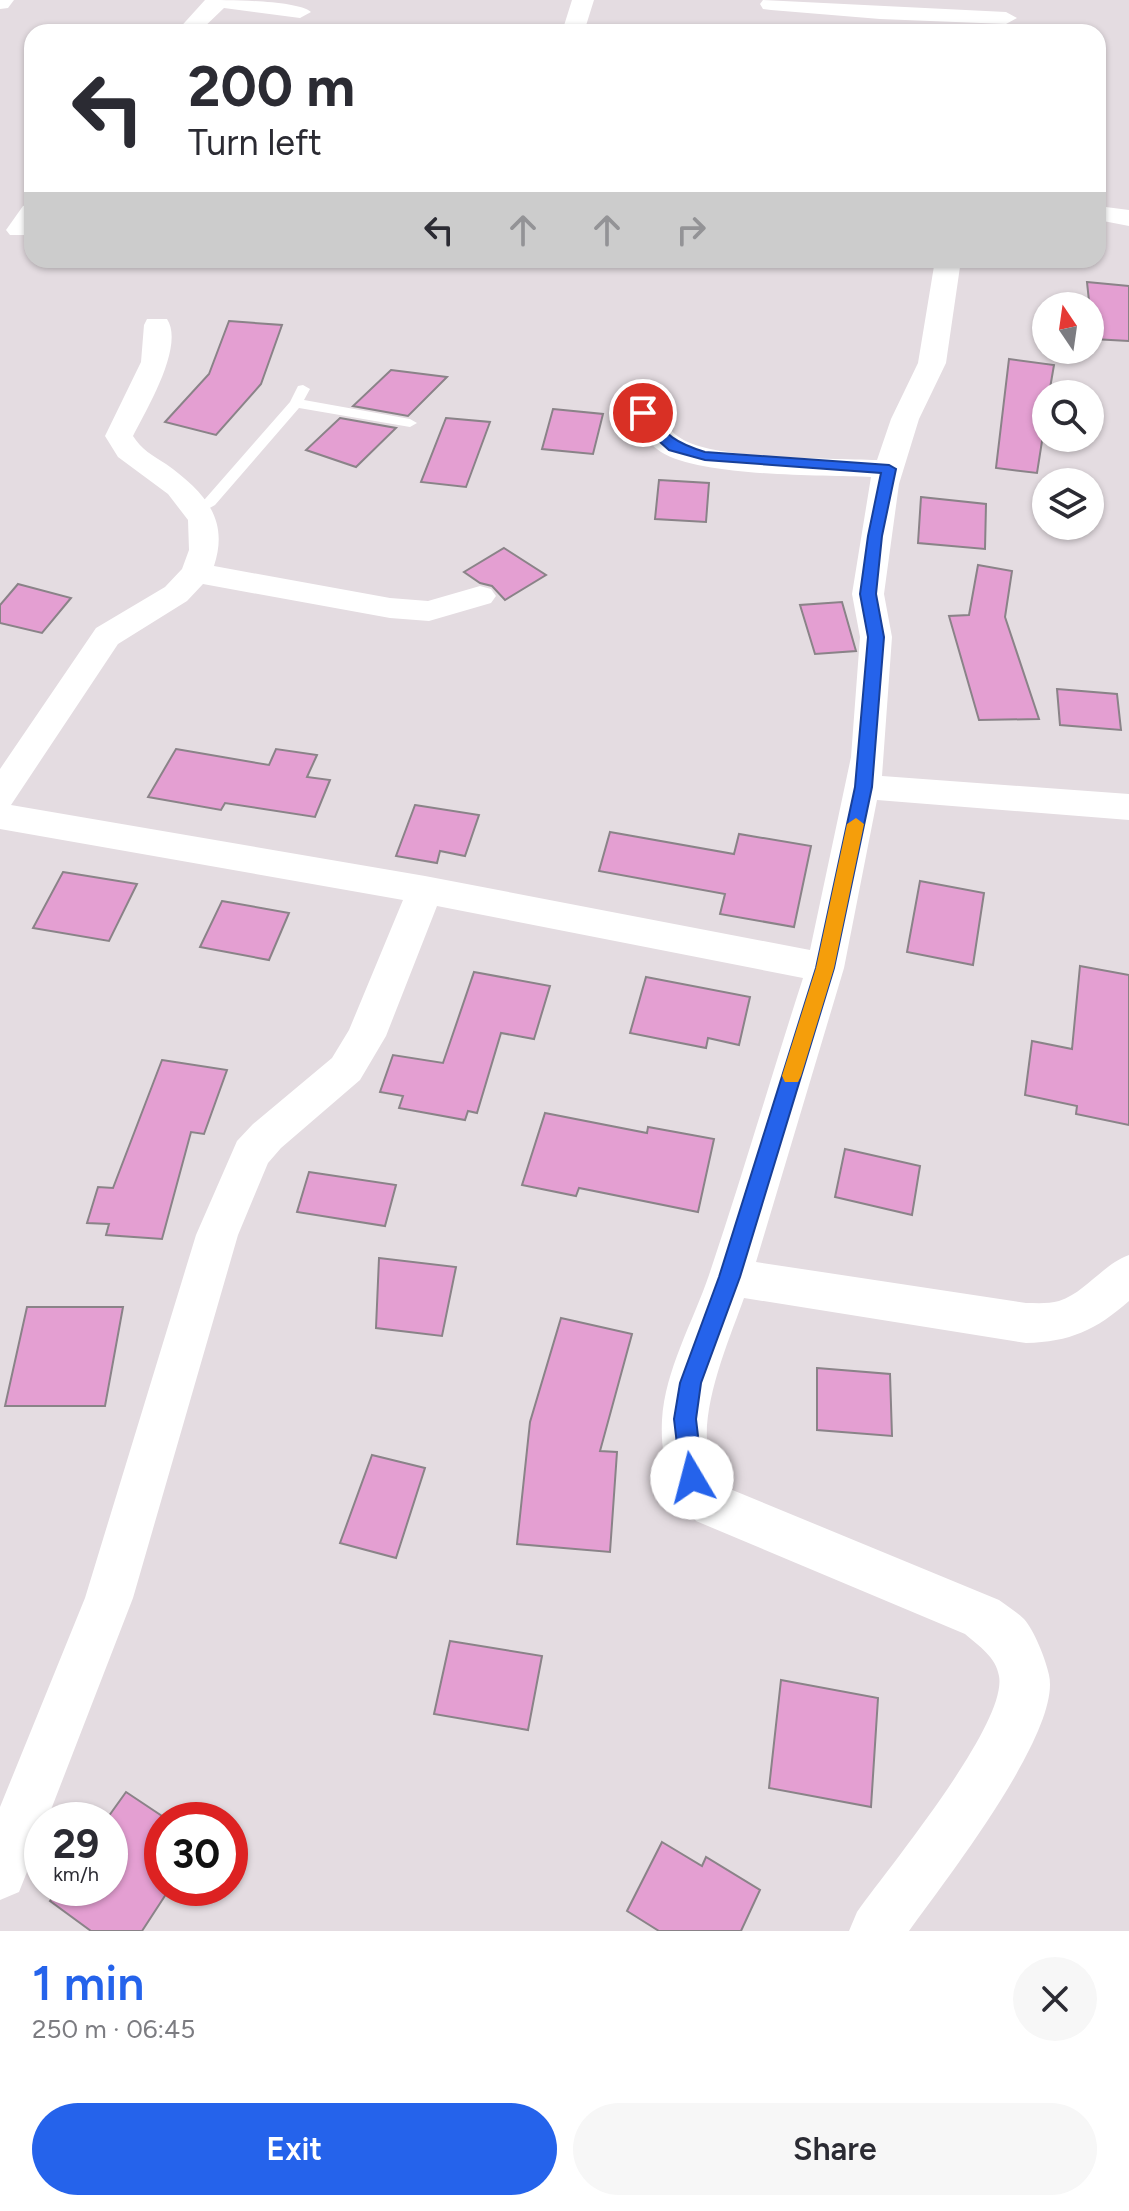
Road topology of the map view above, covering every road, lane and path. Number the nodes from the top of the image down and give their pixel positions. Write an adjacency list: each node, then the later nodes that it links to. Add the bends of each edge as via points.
1 (217, 0): 5 (street); 6 (street)
2 (583, 0): 7 (street)
3 (1020, 0): 9 (street)
4 (771, 4): 8 (street)
5 (300, 12)
6 (194, 24)
7 (576, 24)
8 (991, 24)
9 (1002, 24)
10 (1106, 214): 11 (street)
11 (1129, 218)
12 (947, 268): 18 (street, via 932,363)
13 (157, 325): 19 (street, via 155,362 119,436 128,451 179,488)
14 (303, 389): 16 (lane)
15 (636, 396): 18 (street, via 655,430 674,447 705,456)
16 (296, 403): 17 (lane); 19 (lane, via 210,502)
17 (410, 423)
18 (889, 469): 22 (street, via 869,583 876,637)
19 (196, 510): 20 (street, via 203,519 204,550)
20 (196, 573): 21 (street, via 390,608 429,611); 23 (street, via 176,594 107,636)
21 (480, 596)
22 (864, 787): 24 (street); 27 (street)
23 (0, 796)
24 (1129, 807)
25 (0, 816): 26 (street)
26 (425, 890): 27 (street); 30 (street, via 366,1036 346,1069 252,1153 217,1235 109,1598)
27 (825, 968): 29 (street)
28 (1129, 1274): 29 (street, via 1090,1308 1058,1322 1026,1323)
29 (730, 1277): 31 (street, via 691,1383 685,1419 692,1478 713,1505 982,1617 1008,1638 1025,1677 1017,1723 985,1778)
30 (0, 1873)
31 (876, 1931)

